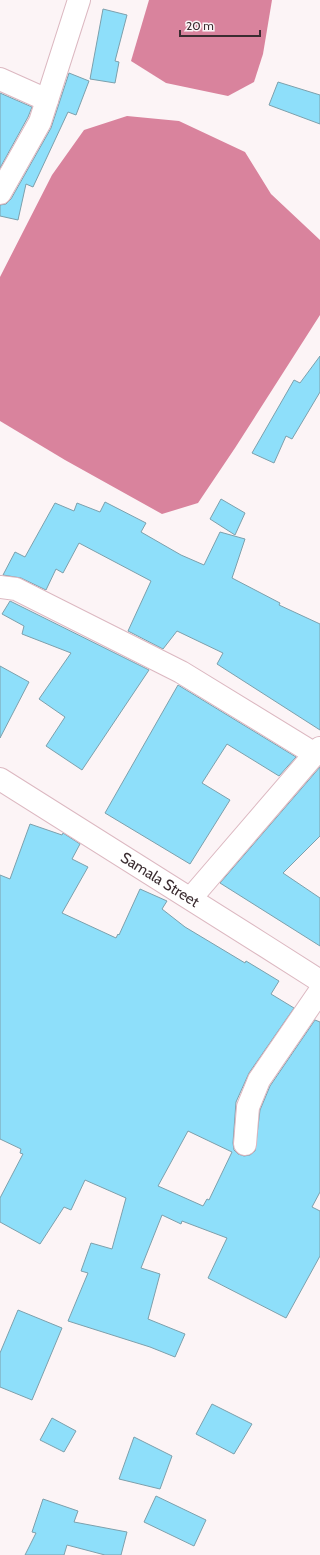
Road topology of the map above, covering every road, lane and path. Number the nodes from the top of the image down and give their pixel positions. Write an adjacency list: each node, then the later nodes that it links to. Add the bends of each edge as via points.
1 (79, 0): 3 (street)
2 (0, 79): 3 (street)
3 (47, 100): 4 (street, via 40,122)
4 (0, 193)
5 (0, 587): 6 (street, via 16,589 181,672)
6 (317, 751): 8 (street)
7 (0, 779): 8 (street, Samala Street)
8 (191, 898): 9 (street, Samala Street)
9 (320, 982)
10 (320, 991): 11 (street, via 259,1080 248,1107)
11 (245, 1144)

